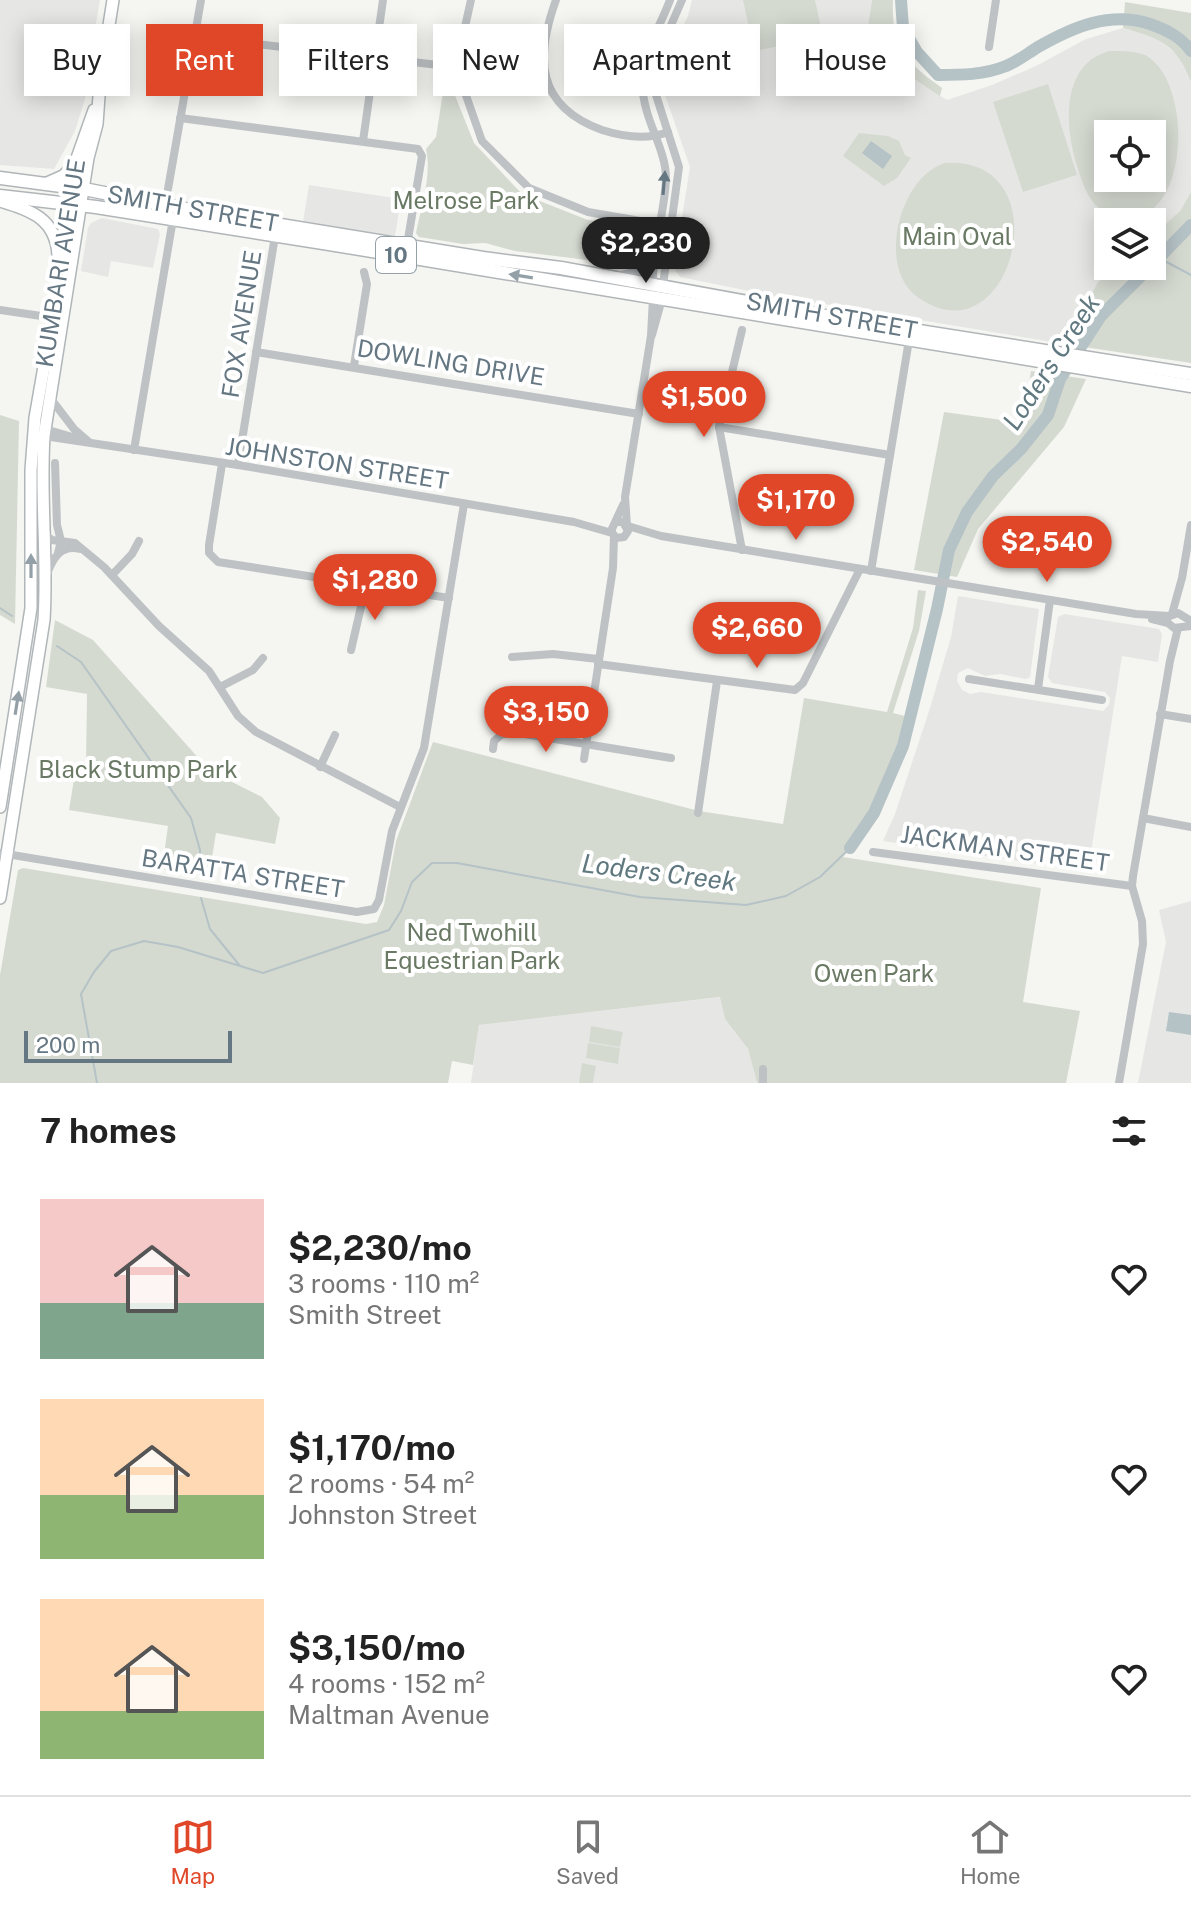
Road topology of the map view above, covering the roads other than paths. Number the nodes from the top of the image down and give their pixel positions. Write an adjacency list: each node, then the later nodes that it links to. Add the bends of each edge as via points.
1 (113, 0): 16 (main road, KUMBARI AVENUE)
2 (201, 0): 9 (street)
3 (383, 0): 10 (street)
4 (471, 0): 11 (street)
5 (556, 0): 19 (street, via 543,51 554,96 593,126)
6 (670, 0): 19 (street, via 649,42 643,69 644,99)
7 (682, 0): 18 (street, via 654,72)
8 (996, 0): 12 (street)
9 (197, 24)
10 (380, 24)
11 (466, 24)
12 (989, 47)
13 (184, 96): 17 (street)
14 (369, 96): 20 (street)
15 (466, 96): 29 (street, via 478,134 524,185 588,212)
16 (98, 98): 21 (main road, KUMBARI AVENUE); 24 (main road, KUMBARI AVENUE, via 97,124)
17 (180, 118): 20 (street); 25 (street)
18 (668, 132): 19 (street); 36 (street, via 679,170)
19 (655, 137): 29 (street, one-way to 19, via 666,174)
20 (363, 141): 31 (street, via 412,146 422,156)
21 (76, 164): 23 (main road); 24 (main road, KUMBARI AVENUE)
22 (0, 178): 23 (highway, SMITH STREET / 10)
23 (45, 184): 24 (highway, SMITH STREET / 10)
24 (78, 188): 27 (main road, KUMBARI AVENUE); 31 (highway, SMITH STREET / 10)
25 (168, 189)
26 (0, 198): 27 (highway, SMITH STREET / 10); 33 (main road, via 47,223 57,242)
27 (76, 205): 28 (highway, SMITH STREET / 10); 33 (main road, KUMBARI AVENUE); 40 (main road, KUMBARI AVENUE)
28 (173, 219): 30 (highway, SMITH STREET / 10); 55 (street)
29 (658, 224): 32 (street)
30 (275, 236): 37 (highway, SMITH STREET / 10, one-way to 30); 43 (street, FOX AVENUE)
31 (407, 245): 35 (highway, SMITH STREET / 10)
32 (653, 260): 35 (street, via 642,270); 36 (street)
33 (58, 272): 39 (main road, KUMBARI AVENUE)
34 (364, 272): 46 (street, via 367,284)
35 (615, 277): 36 (highway, SMITH STREET / 10)
36 (658, 284): 37 (highway); 44 (highway, SMITH STREET / 10)
37 (658, 299): 42 (highway, SMITH STREET / 10); 50 (street)
38 (0, 310): 39 (street)
39 (51, 318): 40 (street); 52 (main road, KUMBARI AVENUE)
40 (64, 320): 49 (main road, KUMBARI AVENUE)
41 (742, 330): 51 (street)
42 (909, 340): 44 (highway, SMITH STREET / 10); 56 (street)
43 (256, 352): 46 (street, DOWLING DRIVE); 60 (street, FOX AVENUE)
44 (1056, 359): 45 (highway, SMITH STREET / 10)
45 (1090, 364): 47 (highway, SMITH STREET / 10); 48 (highway, SMITH STREET / 10)
46 (354, 366): 50 (street, DOWLING DRIVE)
47 (1191, 374)
48 (1191, 386)
49 (50, 397): 52 (main road, KUMBARI AVENUE); 54 (street)
50 (639, 414): 61 (street)
51 (719, 427): 56 (street); 71 (street)
52 (41, 432): 53 (street, JOHNSTON STREET); 54 (street, JOHNSTON STREET); 57 (main road); 100 (main road, one-way to 52, via 31,608 31,470)
53 (74, 443): 54 (street, JOHNSTON STREET); 57 (street, via 56,445)
54 (93, 444): 55 (street, JOHNSTON STREET)
55 (134, 450): 59 (street, JOHNSTON STREET)
56 (890, 455): 76 (street)
57 (43, 457): 66 (main road)
58 (55, 463): 69 (street)
59 (222, 464): 60 (street, JOHNSTON STREET); 79 (street, via 209,545 218,562)
60 (238, 465): 62 (street, JOHNSTON STREET)
61 (625, 497): 63 (street); 65 (street)
62 (464, 504): 65 (street, JOHNSTON STREET); 80 (street)
63 (627, 525): 65 (street); 67 (street); 68 (street)
64 (1191, 525): 82 (street)
65 (614, 529): 68 (street); 74 (street)
66 (44, 534): 69 (street); 78 (main road)
67 (661, 536): 68 (street); 71 (street)
68 (625, 537): 74 (street)
69 (61, 541): 72 (street); 73 (street)
70 (139, 541): 77 (street)
71 (742, 550): 75 (street)
72 (58, 553): 73 (street, via 71,548); 78 (street)
73 (88, 553): 77 (street)
74 (613, 568): 86 (street)
75 (860, 569): 76 (street); 88 (street, via 795,690)
76 (871, 571): 81 (street)
77 (112, 575): 89 (street)
78 (45, 580): 101 (main road)
79 (366, 585): 80 (street); 83 (street)
80 (449, 598): 103 (street, via 424,748)
81 (1050, 600): 82 (street); 90 (street)
82 (1179, 622): 92 (street)
83 (351, 650)
84 (512, 657): 86 (street, via 553,654)
85 (263, 658): 89 (street, via 253,670)
86 (598, 662): 88 (street); 95 (street)
87 (969, 679): 90 (street)
88 (717, 681): 104 (street)
89 (220, 687): 99 (street, via 238,716 256,732)
90 (1038, 689): 91 (street)
91 (1102, 700)
92 (1160, 714): 93 (street); 105 (street)
93 (1191, 719)
94 (335, 735): 99 (street)
95 (587, 744): 96 (street, via 512,732 494,741); 97 (street); 98 (street)
96 (493, 749)
97 (671, 758)
98 (584, 759)
99 (320, 767): 103 (street)
100 (3, 769): 101 (street); 102 (main road)
101 (21, 774): 108 (main road)
102 (0, 807)
103 (400, 807): 108 (street, BARATTA STREET, via 379,900 367,912)
104 (698, 813)
105 (1143, 818): 106 (street); 109 (street)
106 (1191, 827)
107 (873, 852): 109 (street, JACKMAN STREET)
108 (4, 854): 110 (main road)
109 (1132, 886): 113 (street, via 1143,944)
110 (0, 898)
111 (763, 1069): 112 (street)
112 (763, 1083)
113 (1119, 1083)

